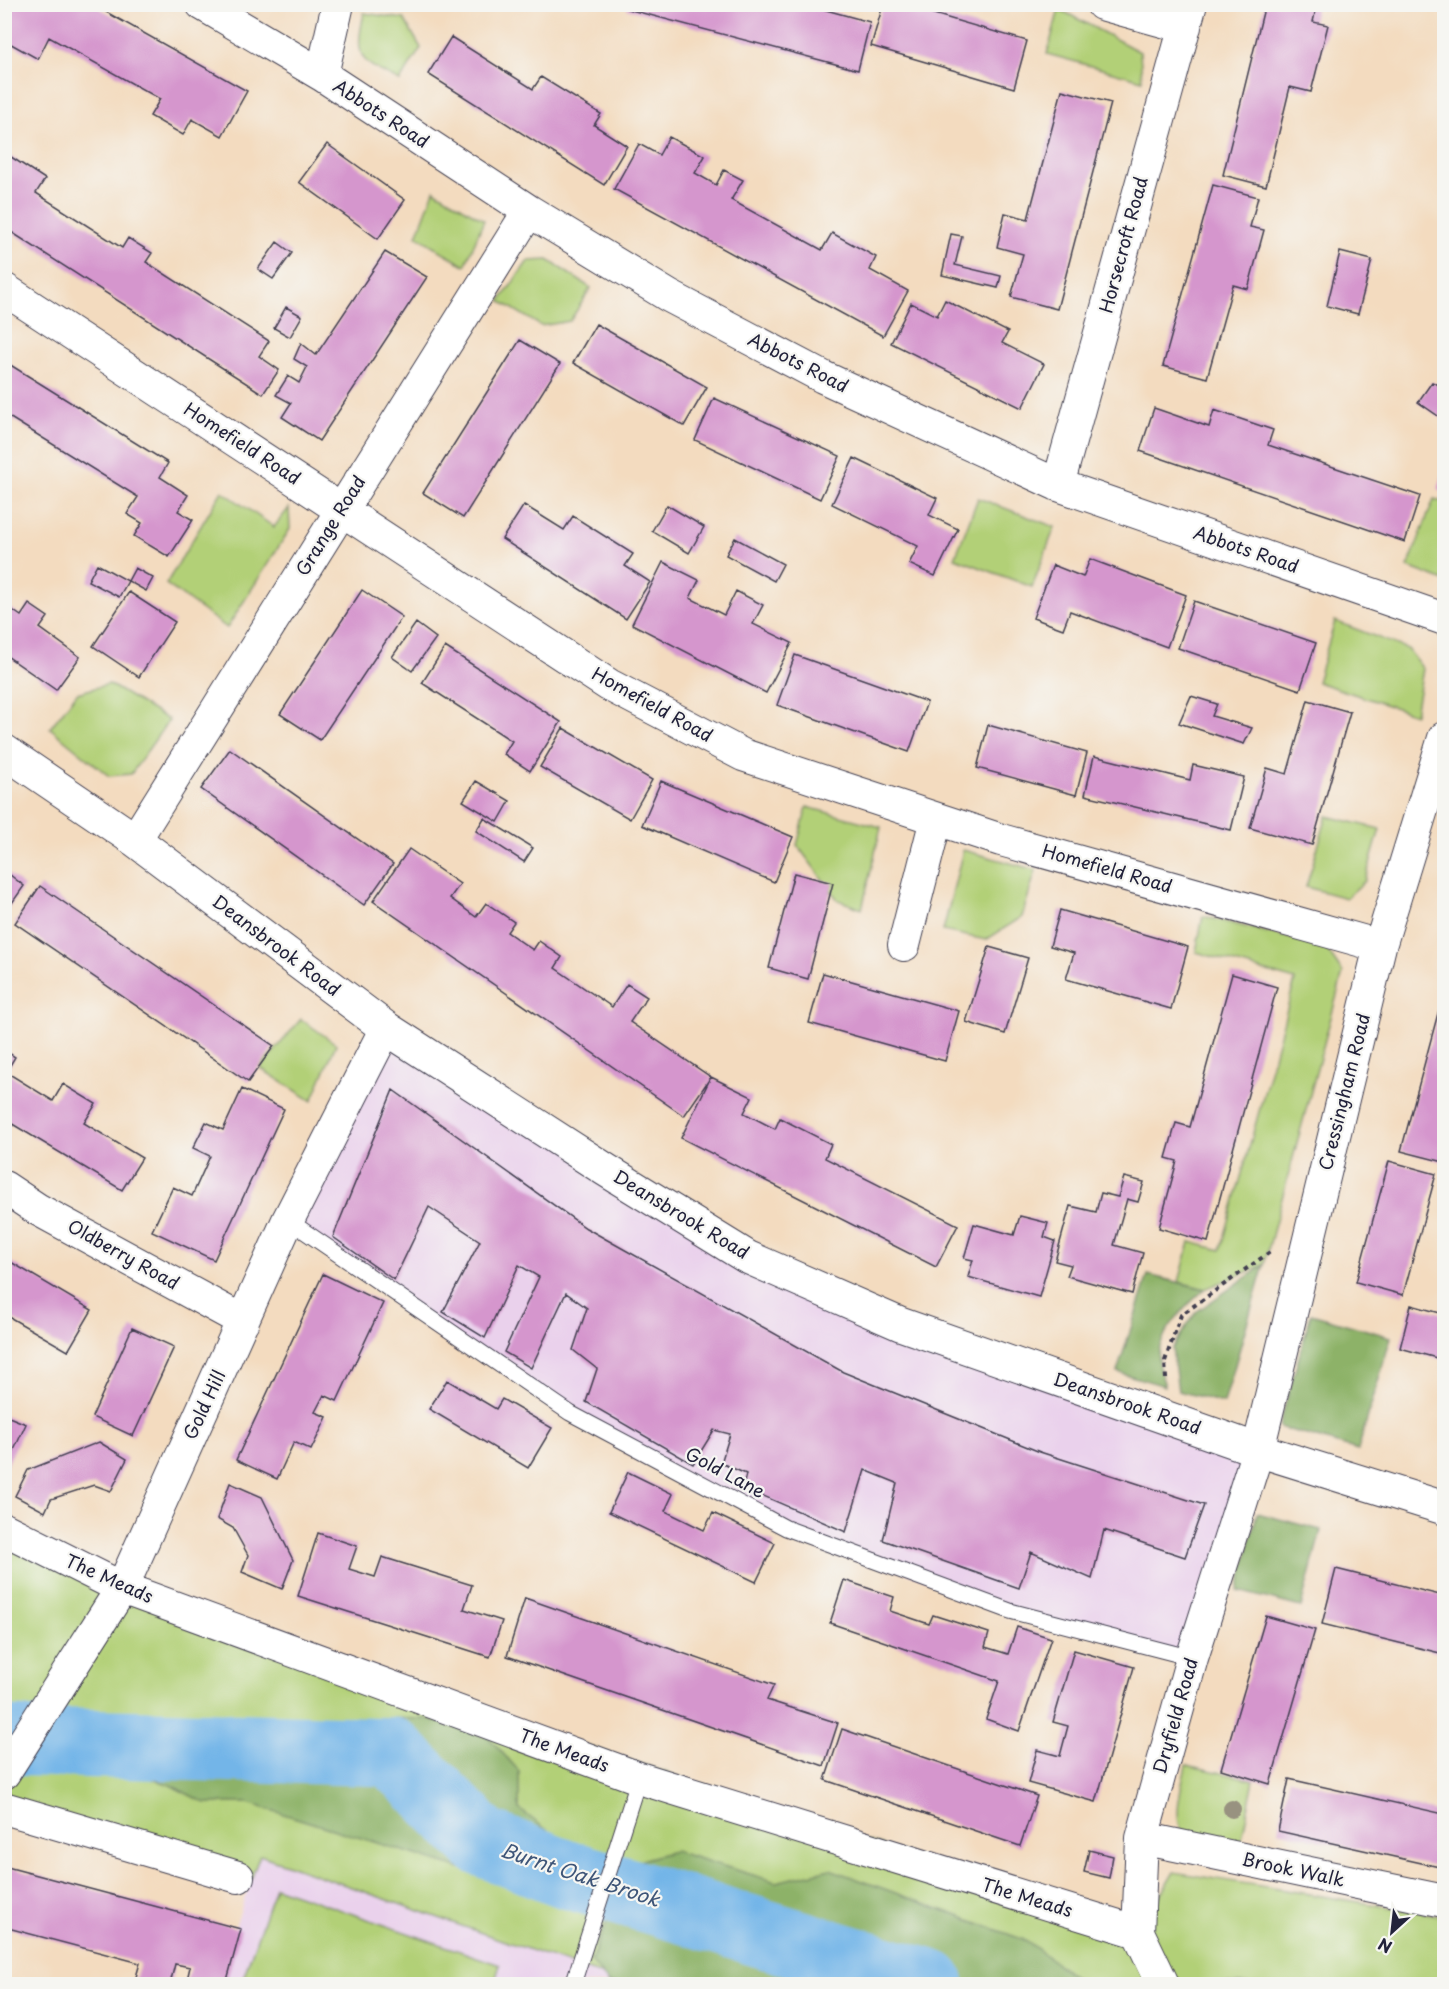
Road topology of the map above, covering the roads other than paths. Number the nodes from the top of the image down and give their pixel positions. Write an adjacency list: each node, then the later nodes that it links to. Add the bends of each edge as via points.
1 (202, 4): 5 (street, Abbots Road)
2 (338, 4): 5 (street)
3 (1102, 4): 4 (street)
4 (1188, 16): 8 (street, Horsecroft Road)
5 (321, 75): 6 (street, Abbots Road)
6 (529, 211): 8 (street, Abbots Road, via 669,296 823,377); 9 (street, Grange Road)
7 (4, 290): 9 (street, Homefield Road)
8 (1058, 485): 10 (street, Abbots Road)
9 (342, 508): 13 (street, Homefield Road, via 609,685 742,754); 14 (street, Grange Road)
10 (1444, 619)
11 (1444, 738): 16 (street, Cressingham Road)
12 (4, 751): 14 (street, Deansbrook Road)
13 (936, 819): 15 (street); 16 (street, Homefield Road)
14 (135, 840): 17 (street, Deansbrook Road)
15 (904, 945)
16 (1380, 946): 21 (street, Cressingham Road)
17 (386, 1028): 19 (street, Gold Hill); 21 (street, Deansbrook Road, via 747,1257 900,1324)
18 (4, 1187): 20 (street, Oldberry Road, via 37,1209)
19 (288, 1220): 20 (street, Gold Hill); 25 (lane, Gold Lane, via 570,1413 786,1528 1010,1611)
20 (243, 1321): 24 (street, Gold Hill)
21 (1258, 1450): 22 (street, Deansbrook Road); 25 (street, Dryfield Road)
22 (1444, 1508)
23 (4, 1529): 24 (street, The Meads)
24 (122, 1587): 26 (street, Gold Hill); 27 (street, The Meads)
25 (1192, 1658): 29 (street, Dryfield Road)
26 (4, 1773)
27 (639, 1778): 32 (street, The Meads); 33 (lane)
28 (4, 1808): 30 (street)
29 (1142, 1838): 31 (street, Brook Walk); 32 (street, Dryfield Road)
30 (238, 1877)
31 (1444, 1901)
32 (1138, 1932): 34 (street, Dryfield Road)
33 (573, 1984)
34 (1163, 1984)

